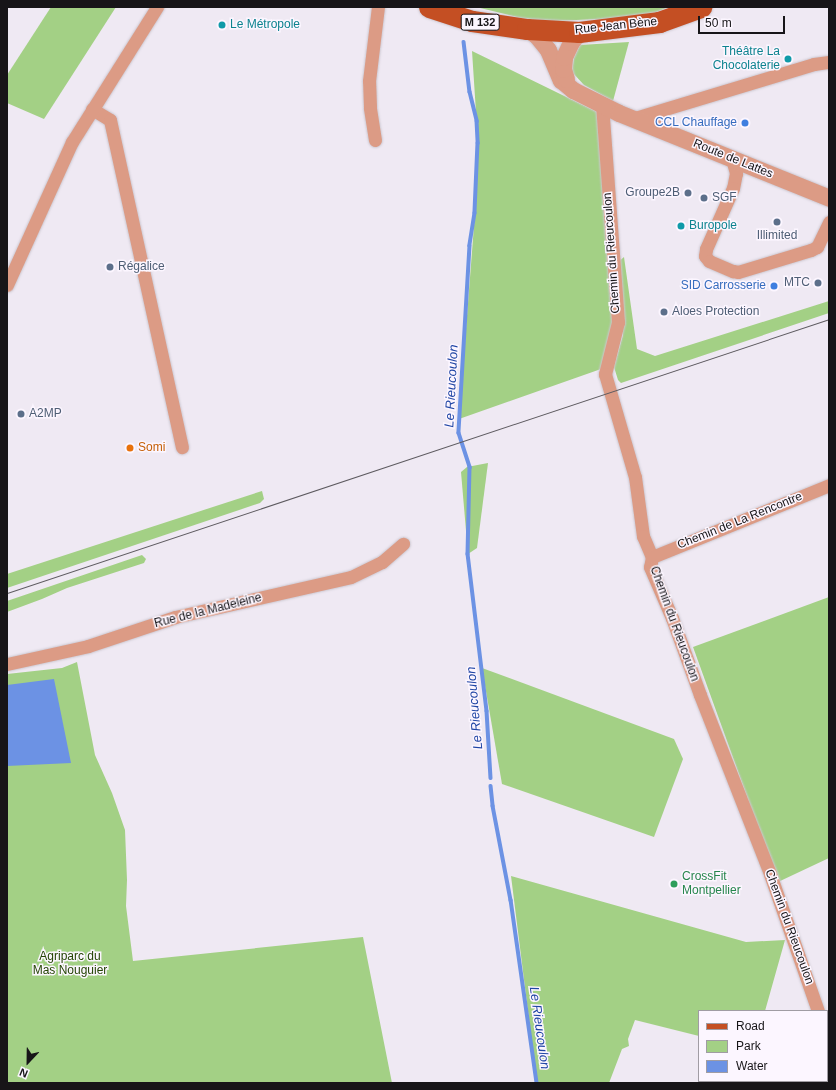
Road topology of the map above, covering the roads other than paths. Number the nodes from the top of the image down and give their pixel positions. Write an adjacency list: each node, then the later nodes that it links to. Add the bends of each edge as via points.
1 (157, 7): 10 (street)
2 (378, 7): 12 (street, via 369,81)
3 (701, 7): 6 (main road, Rue Jean Bène, via 659,22)
4 (432, 8): 5 (main road, Rue Jean Bène / M 132, via 472,21)
5 (527, 29): 6 (main road, Rue Jean Bène / M 132); 8 (street, Route de Lattes, via 548,50 561,80)
6 (579, 32): 8 (street, via 571,42 563,63 563,69)
7 (829, 62): 11 (street, via 814,64)
8 (573, 90): 9 (street, Route de Lattes)
9 (602, 104): 11 (street, Route de Lattes); 20 (street, Chemin du Rieucoulon, via 618,322 605,374 634,477 643,536)
10 (92, 109): 16 (street, via 72,142); 17 (street, via 110,120)
11 (635, 118): 13 (street, Route de Lattes)
12 (375, 140)
13 (732, 159): 14 (street, Route de Lattes); 15 (street, via 736,173 733,188 706,249 705,256 709,261 738,272 811,250 817,247)
14 (829, 198)
15 (829, 222)
16 (7, 284)
17 (182, 447)
18 (829, 485): 20 (street, Chemin de La Rencontre)
19 (402, 544): 21 (street, Rue de la Madeleine, via 382,562 351,577 175,617 88,646)
20 (652, 557): 22 (street, Chemin du Rieucoulon, via 650,567 770,874)
21 (7, 664)
22 (818, 1010)

